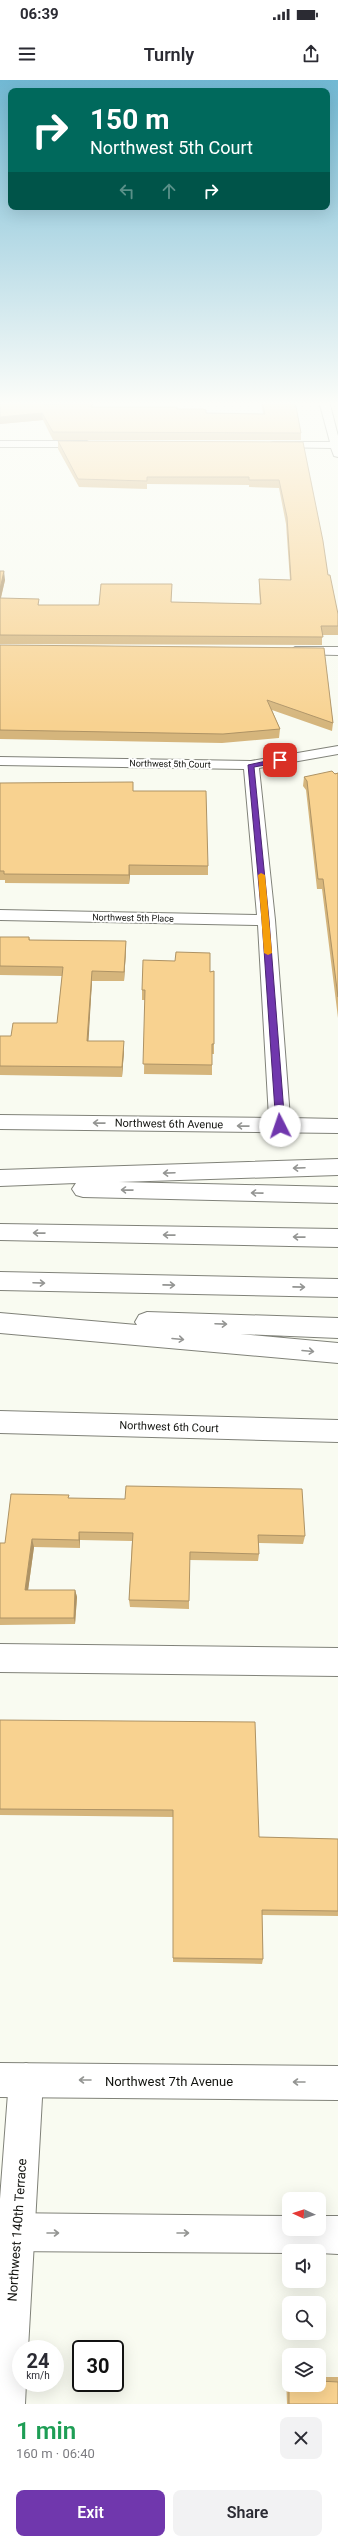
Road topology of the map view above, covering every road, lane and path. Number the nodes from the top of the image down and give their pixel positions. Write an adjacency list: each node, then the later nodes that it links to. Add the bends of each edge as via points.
1 (283, 651): 2 (main road)
2 (338, 652)
3 (338, 750): 5 (main road, Northwest 5th Court)
4 (0, 761): 5 (main road, Northwest 5th Court)
5 (251, 765): 7 (main road)
6 (0, 915): 7 (main road, Northwest 5th Place)
7 (266, 920): 9 (main road)
8 (0, 1122): 9 (main road, Northwest 6th Avenue, one-way to 8)
9 (280, 1126): 10 (main road, Northwest 6th Avenue)
10 (338, 1126)
11 (338, 1167): 12 (main road, one-way to 12)
12 (0, 1178)
13 (0, 1187): 14 (main road, one-way to 13)
14 (338, 1195)
15 (0, 1232): 16 (main road, one-way to 15)
16 (338, 1238)
17 (0, 1281): 18 (main road, one-way to 18)
18 (338, 1288)
19 (0, 1318): 21 (main road, one-way to 21)
20 (0, 1322): 22 (main road, one-way to 22)
21 (338, 1328)
22 (338, 1353)
23 (0, 1422): 24 (main road, Northwest 6th Court)
24 (338, 1431)
25 (0, 1658): 26 (main road)
26 (338, 1662)
27 (13, 2080): 28 (main road, Northwest 7th Avenue, one-way to 27); 29 (main road, Northwest 140th Terrace)
28 (338, 2083)
29 (8, 2232): 30 (main road, one-way to 30); 31 (main road, Northwest 140th Terrace)
30 (338, 2235)
31 (5, 2404)

